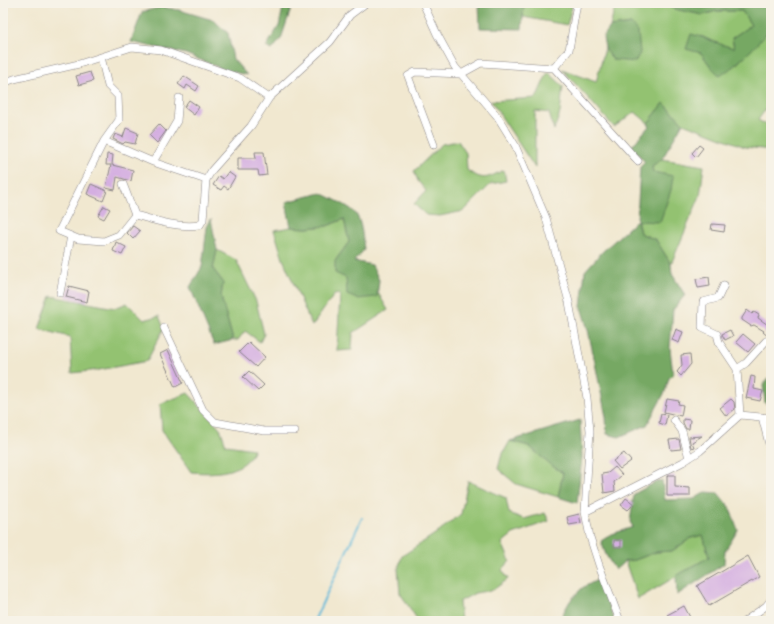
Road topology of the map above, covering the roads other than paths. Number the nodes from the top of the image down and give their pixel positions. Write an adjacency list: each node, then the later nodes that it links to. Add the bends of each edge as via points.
1 (366, 3): 9 (street, via 350,15 330,42)
2 (424, 3): 6 (street, via 436,34)
3 (577, 3): 5 (street, via 569,50)
4 (101, 57): 7 (street); 9 (street, via 132,47 161,50 240,78); 10 (street, via 108,86 118,96 119,120)
5 (554, 68): 6 (street, via 481,63); 12 (street)
6 (461, 74): 11 (street, via 415,72 408,76); 30 (street, via 497,116 515,145 546,218 568,302 587,398 590,431)
7 (3, 83)
8 (179, 98): 13 (street, via 177,121)
9 (269, 98): 14 (street, via 251,126)
10 (104, 142): 13 (street); 17 (street, via 60,231)
11 (434, 145)
12 (638, 160)
13 (153, 162): 14 (street)
14 (206, 180): 16 (street, via 203,220 200,225 157,222)
15 (122, 184): 16 (street)
16 (135, 215): 17 (street, via 119,235 104,241)
17 (71, 236): 19 (street)
18 (724, 285): 22 (street, via 718,298 703,302 702,327 717,334 719,342)
19 (60, 293)
20 (164, 328): 27 (street, via 203,410 214,422 264,431)
21 (766, 341): 22 (street)
22 (737, 369): 23 (street)
23 (740, 415): 24 (street); 29 (street)
24 (762, 417): 25 (street); 28 (street)
25 (771, 418)
26 (674, 420): 29 (street, via 682,431)
27 (295, 431)
28 (771, 452)
29 (689, 458): 30 (street)
30 (585, 512): 32 (street, via 599,566)
31 (771, 600): 33 (street)
32 (620, 621)
33 (745, 621)

